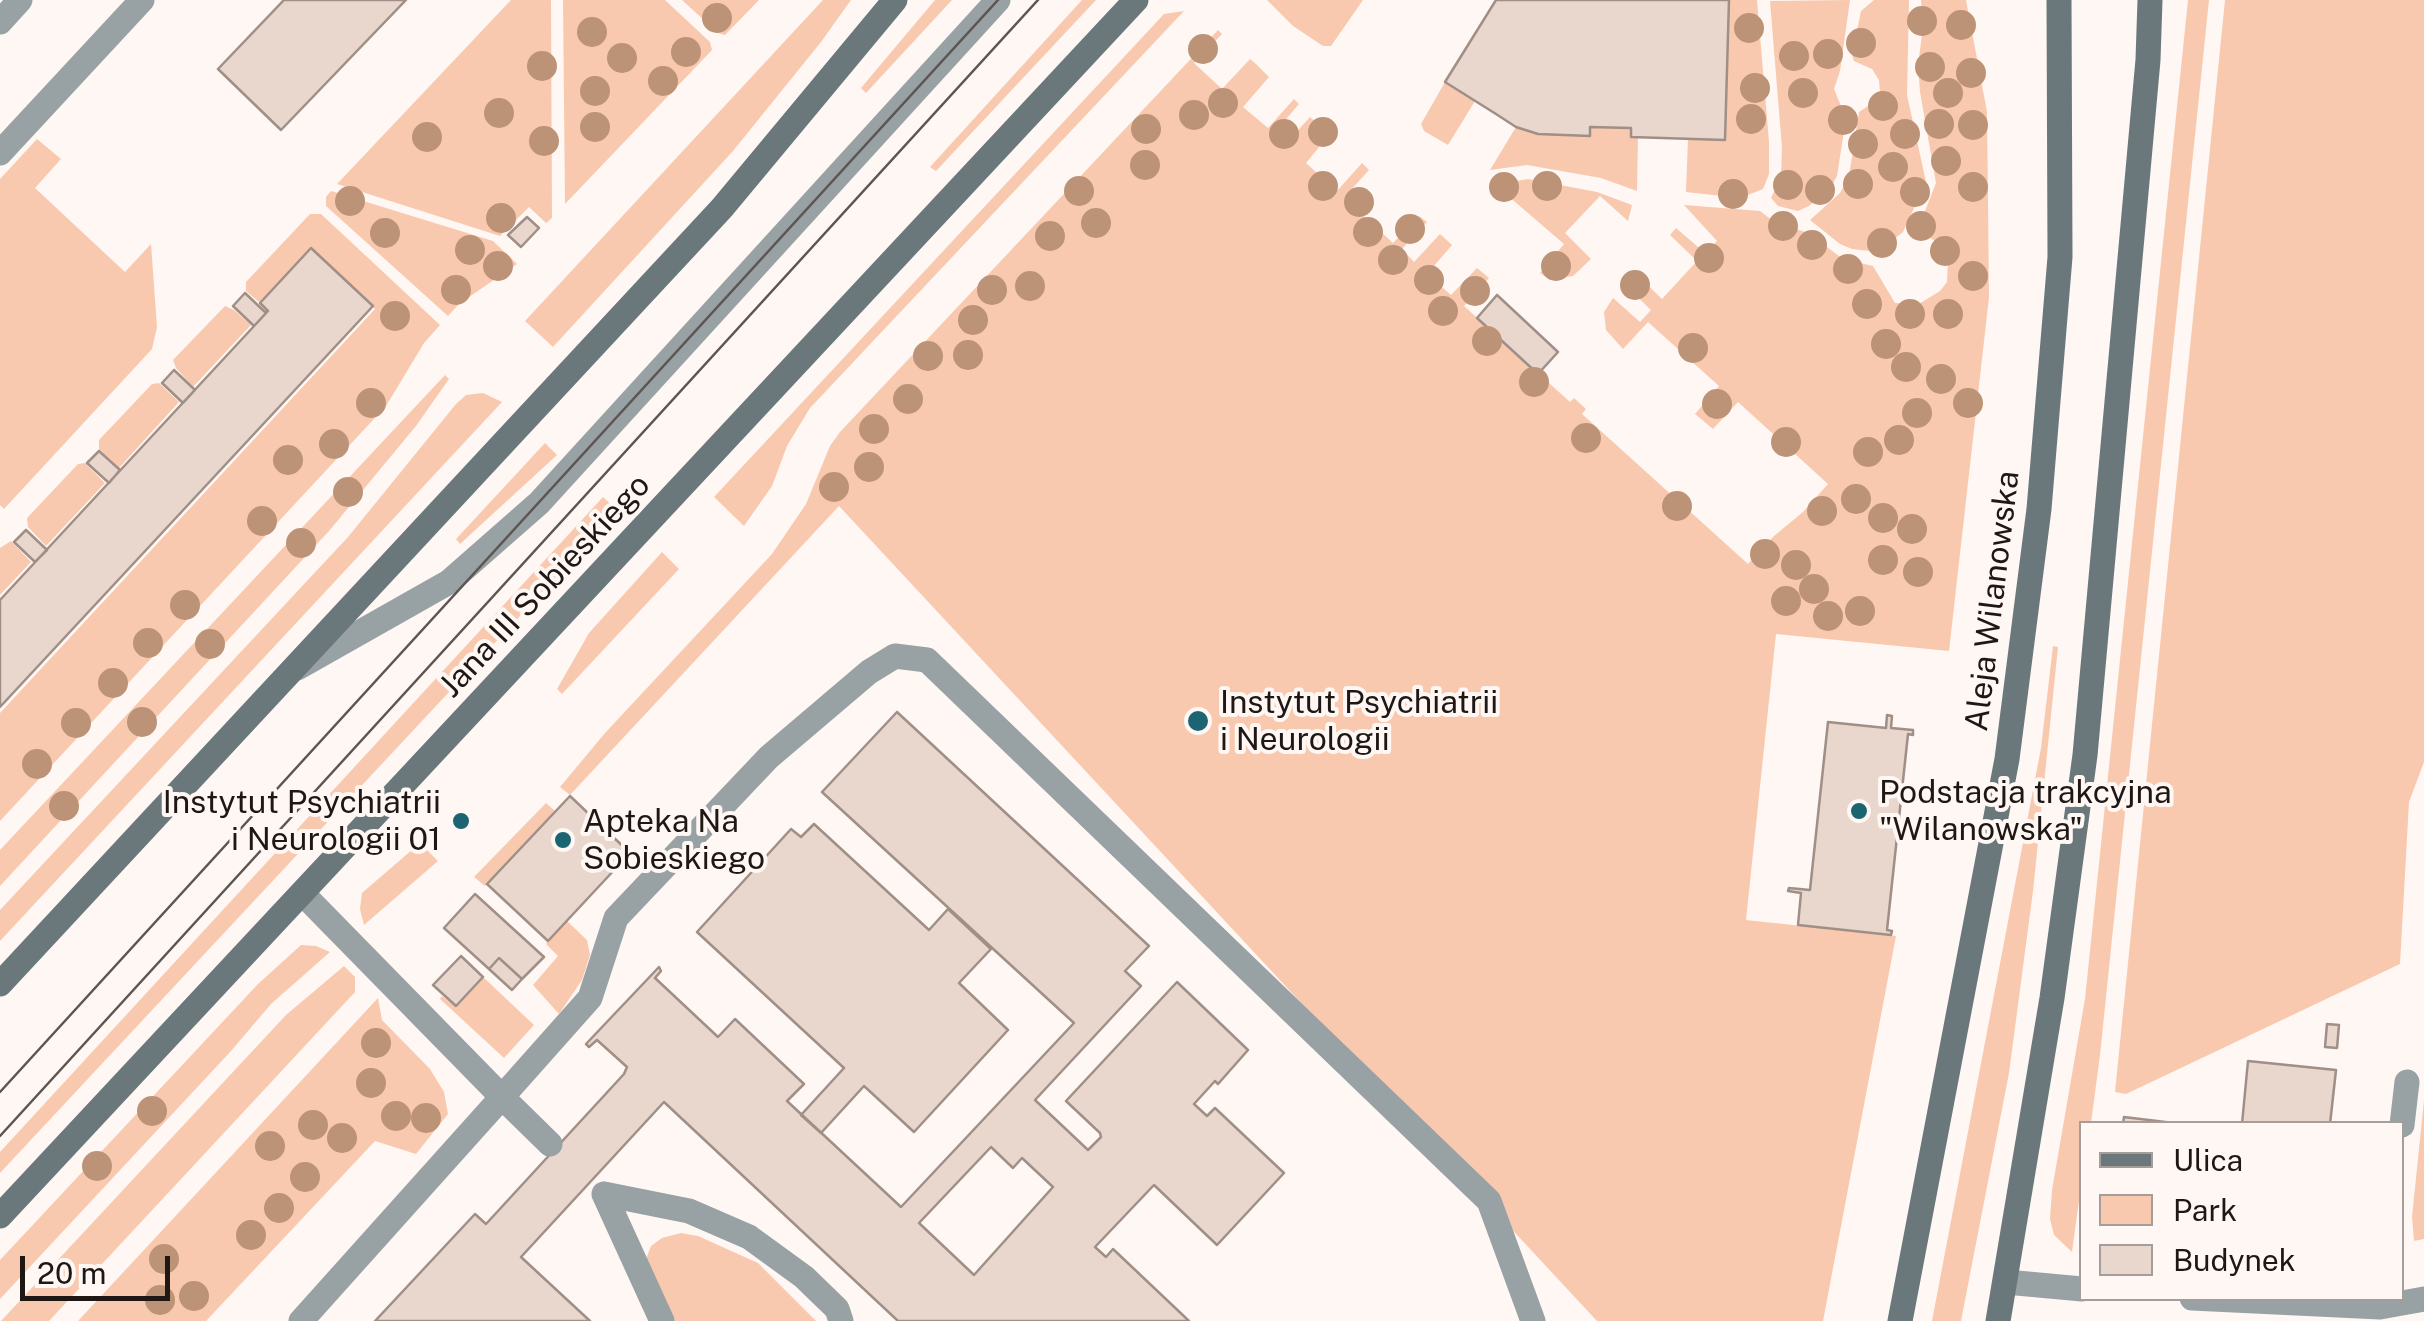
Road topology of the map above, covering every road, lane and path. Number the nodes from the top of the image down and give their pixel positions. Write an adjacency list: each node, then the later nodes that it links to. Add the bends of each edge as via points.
1 (20, 0): 8 (street)
2 (142, 0): 9 (street)
3 (895, 0): 10 (main road, via 722,208)
4 (998, 0): 10 (street, via 539,502 449,582)
5 (1136, 0): 11 (main road, Jana III Sobieskiego)
6 (2059, 0): 27 (main road, Aleja Wilanowska, via 2060,256 2039,509 2007,760)
7 (2150, 0): 18 (main road, via 2085,755)
8 (0, 22)
9 (0, 153)
10 (290, 672): 12 (main road)
11 (302, 894): 14 (street); 17 (main road, Jana III Sobieskiego)
12 (0, 984)
13 (2406, 1082): 15 (street)
14 (502, 1097): 16 (street); 23 (street); 26 (street, via 590,998 616,918 769,757 894,656 928,660 1488,1201)
15 (2402, 1121)
16 (550, 1144)
17 (0, 1216)
18 (2006, 1282): 19 (street); 28 (main road)
19 (2079, 1290)
20 (2424, 1299): 22 (street)
21 (2244, 1301): 22 (street)
22 (2381, 1309)
23 (301, 1321)
24 (662, 1321): 25 (street, via 604,1194 689,1211 749,1237 804,1277)
25 (842, 1321)
26 (1533, 1321)
27 (1900, 1321)
28 (1998, 1321)

